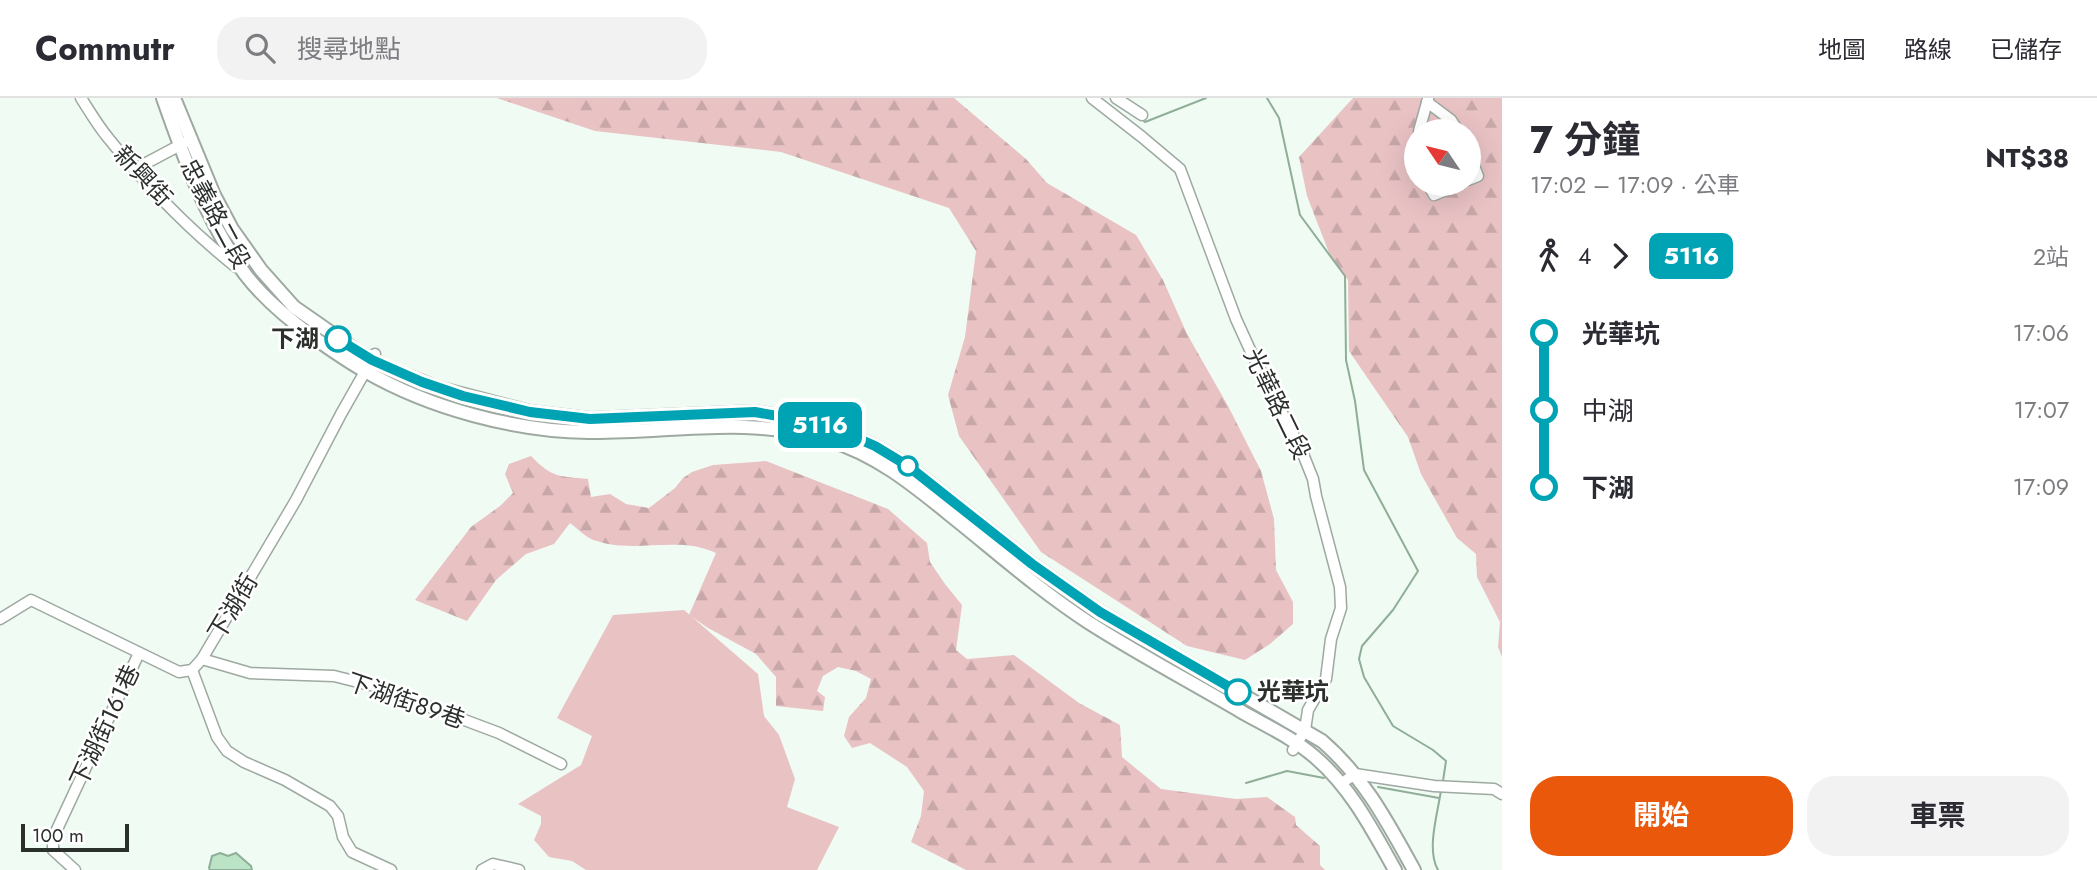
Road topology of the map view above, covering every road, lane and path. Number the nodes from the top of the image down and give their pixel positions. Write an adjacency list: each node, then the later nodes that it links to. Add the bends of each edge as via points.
1 (81, 98): 11 (street, 新興街, via 107,138)
2 (163, 98): 10 (main road, 忠義路二段)
3 (174, 98): 10 (main road, 忠義路二段)
4 (1092, 98): 22 (street, 光華路二段, via 1180,169 1236,319 1313,479 1342,608 1331,639 1326,679 1308,710)
5 (1116, 98): 7 (street)
6 (1428, 100): 8 (street); 9 (street)
7 (1142, 115)
8 (1422, 119)
9 (1450, 119)
10 (188, 141): 11 (street); 12 (main road, 忠義路二段, via 211,216); 13 (main road, 忠義路二段, via 227,220 261,270 294,307 348,345)
11 (135, 169): 12 (street, 新興街)
12 (245, 274): 14 (main road, 忠義路二段, via 287,318)
13 (374, 357): 14 (street, 下湖街); 15 (main road, via 438,388 530,412)
14 (365, 371): 15 (main road, 忠義路二段, via 424,398 492,419 554,430 616,432); 20 (street, 下湖街)
15 (649, 424): 16 (main road, via 755,412 836,429 908,466); 17 (main road, via 748,425 829,440 903,477)
16 (1034, 561): 17 (main road); 22 (main road, via 1118,623)
17 (1021, 578): 23 (main road)
18 (0, 620): 19 (street, via 31,600)
19 (139, 653): 21 (street, via 179,672); 28 (street, 下湖街161巷, via 53,838 53,850)
20 (202, 659): 21 (street, 下湖街); 24 (street, 下湖街89巷, via 250,673 334,676 374,686 499,733)
21 (192, 670): 29 (street, via 217,737 227,751 330,806 352,852)
22 (1305, 730): 23 (street, 光華路二段); 25 (main road, via 1336,753)
23 (1295, 747): 26 (main road, via 1319,760)
24 (561, 764)
25 (1354, 774): 26 (street); 27 (street, via 1494,789); 33 (main road, via 1376,802)
26 (1342, 783): 32 (main road)
27 (1502, 794)
28 (75, 870)
29 (391, 870)
30 (482, 870): 31 (street, via 493,864)
31 (519, 870)
32 (1395, 870)
33 (1414, 870)

